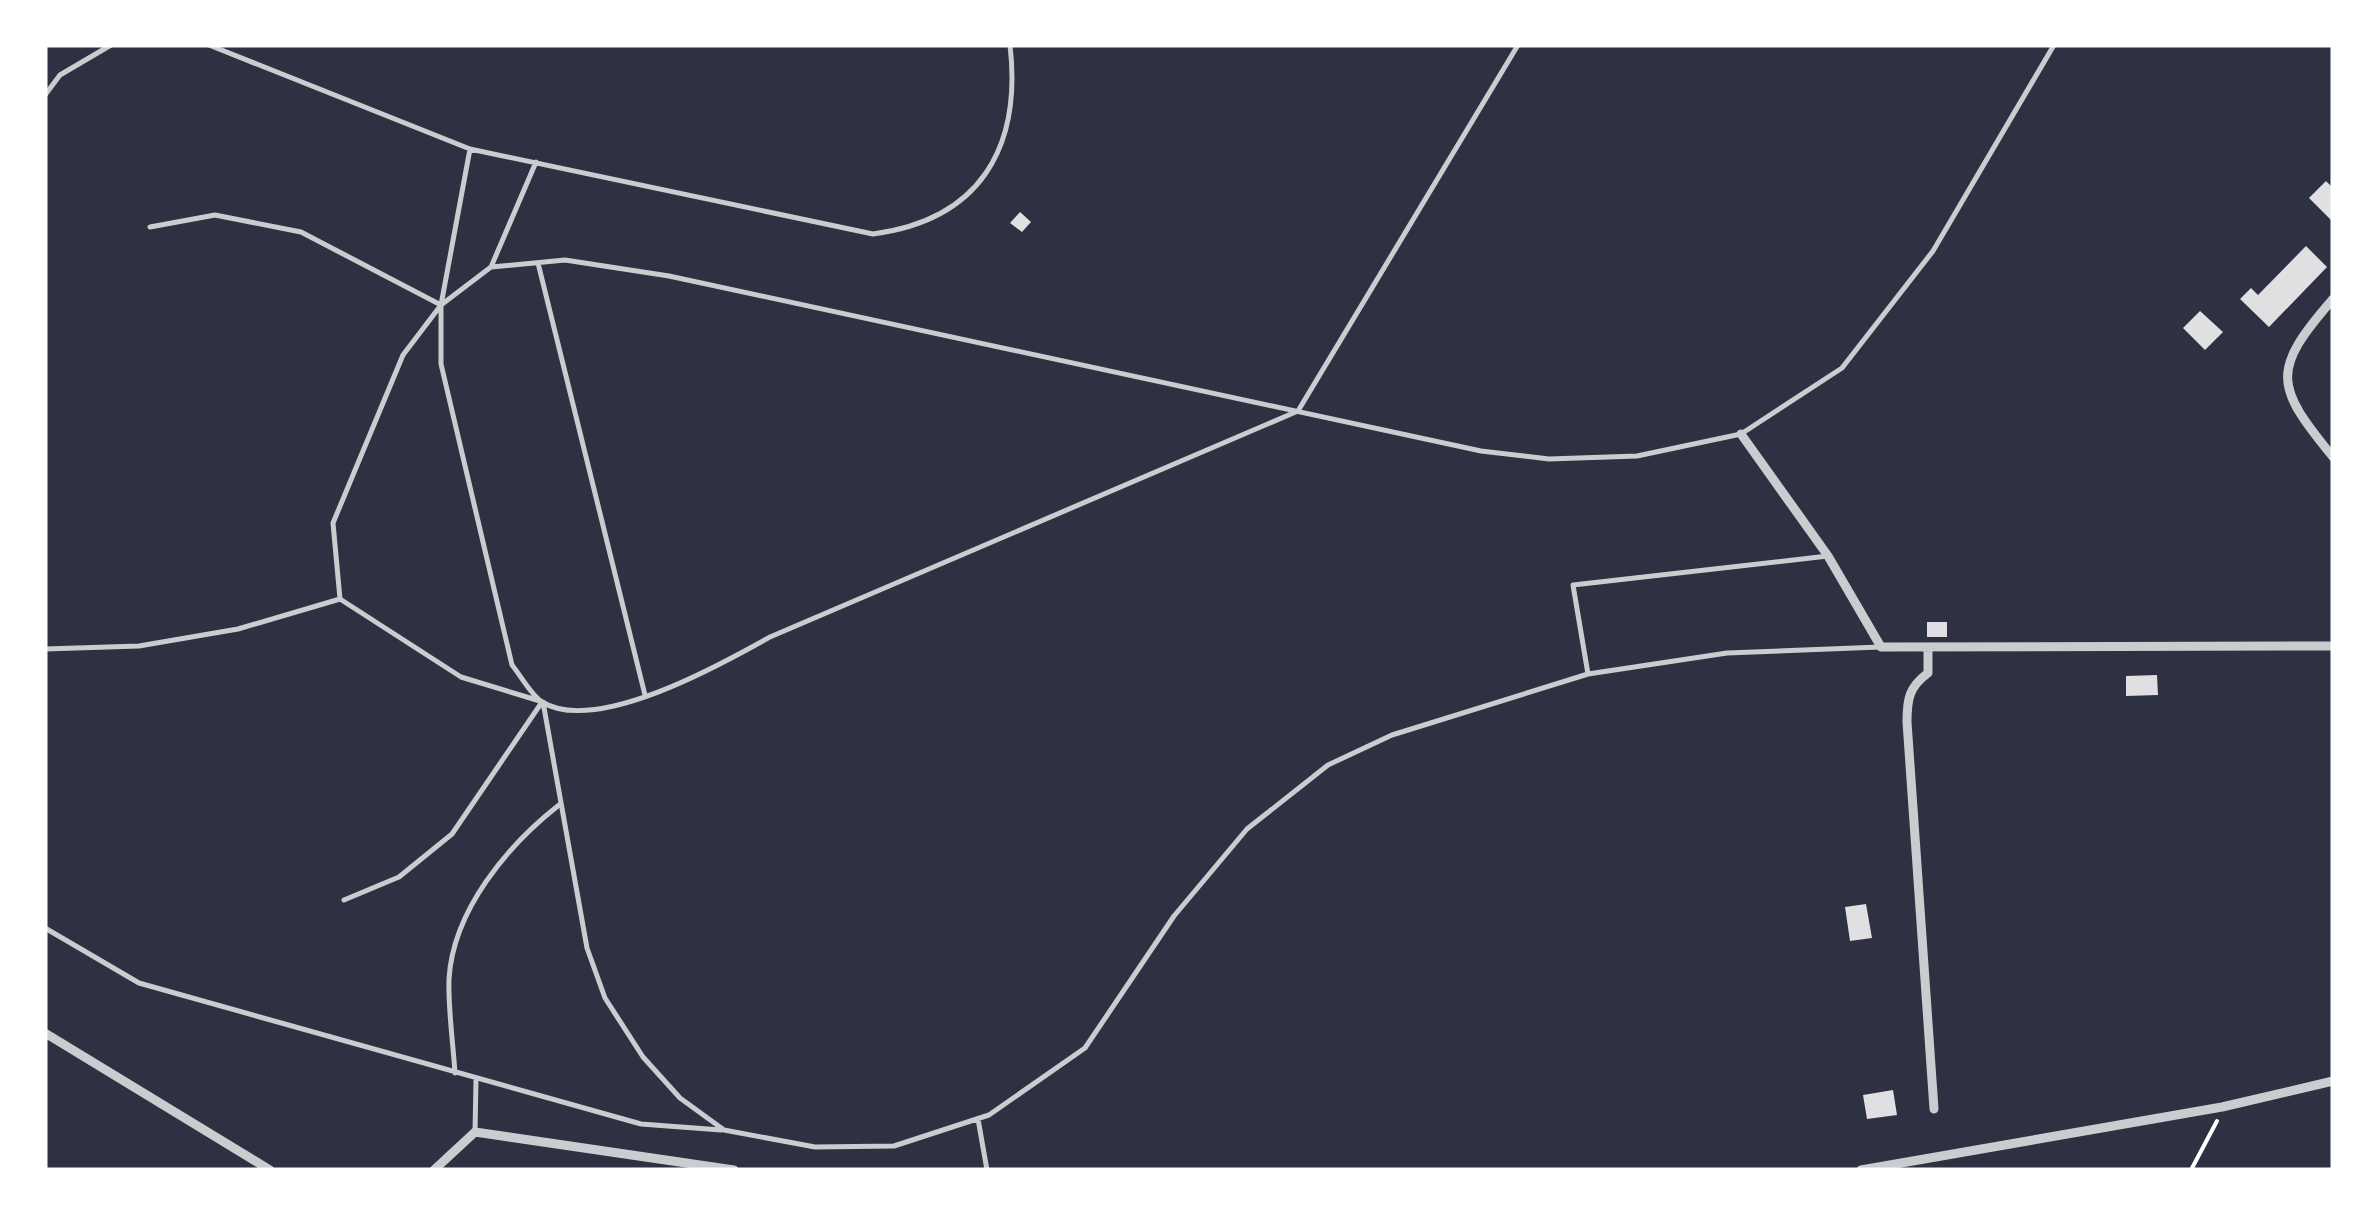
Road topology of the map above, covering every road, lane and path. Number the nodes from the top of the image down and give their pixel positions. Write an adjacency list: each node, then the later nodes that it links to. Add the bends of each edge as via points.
1 (111, 45): 6 (lane, via 60,75)
2 (209, 45): 7 (lane)
3 (1010, 45): 8 (lane, via 1008,127 992,166 964,199 916,228 872,234)
4 (1518, 45): 14 (lane)
5 (2054, 45): 15 (lane, via 1933,251 1842,368)
6 (45, 95)
7 (470, 148): 8 (lane); 13 (lane)
8 (536, 162): 11 (lane)
9 (150, 227): 13 (lane, via 215,215 301,232)
10 (538, 263): 11 (lane); 14 (lane, via 566,260 669,276); 24 (lane)
11 (492, 268): 13 (lane)
12 (2333, 299): 16 (street, via 2286,367 2287,392)
13 (441, 305): 18 (lane, via 403,355 343,491 334,523); 25 (lane, via 441,364 512,665)
14 (1298, 410): 15 (lane, via 1481,452 1549,459 1637,456); 24 (lane, via 770,637 690,682)
15 (1741, 434): 17 (street)
16 (2333, 457)
17 (1828, 556): 20 (street); 23 (lane, via 1574,585)
18 (340, 598): 21 (lane, via 203,635 139,646); 25 (lane, via 462,677)
19 (2333, 646): 22 (street)
20 (1881, 648): 22 (street); 23 (lane, via 1728,653)
21 (45, 649)
22 (1928, 649): 34 (street, via 1928,673 1908,699)
23 (1588, 674): 35 (lane, via 1392,735 1328,765 1247,829 1174,916 1085,1048)
24 (645, 695): 25 (lane, via 590,711)
25 (543, 702): 26 (lane); 27 (lane, via 452,834 399,877)
26 (560, 805): 30 (lane, via 523,833 470,907 449,976); 36 (lane, via 586,948 605,998 643,1057 680,1098)
27 (344, 900)
28 (45, 928): 30 (lane, via 139,984)
29 (45, 1033): 38 (street)
30 (455, 1073): 31 (lane)
31 (476, 1078): 36 (lane, via 641,1124); 37 (lane)
32 (2333, 1080): 33 (street)
33 (2222, 1107): 42 (street); 43 (path)
34 (1934, 1109)
35 (978, 1118): 36 (lane, via 894,1146 815,1146); 41 (lane)
36 (724, 1130)
37 (475, 1132): 39 (street); 40 (street)
38 (270, 1170)
39 (434, 1170)
40 (734, 1170)
41 (987, 1170)
42 (1862, 1170)
43 (2191, 1170)

